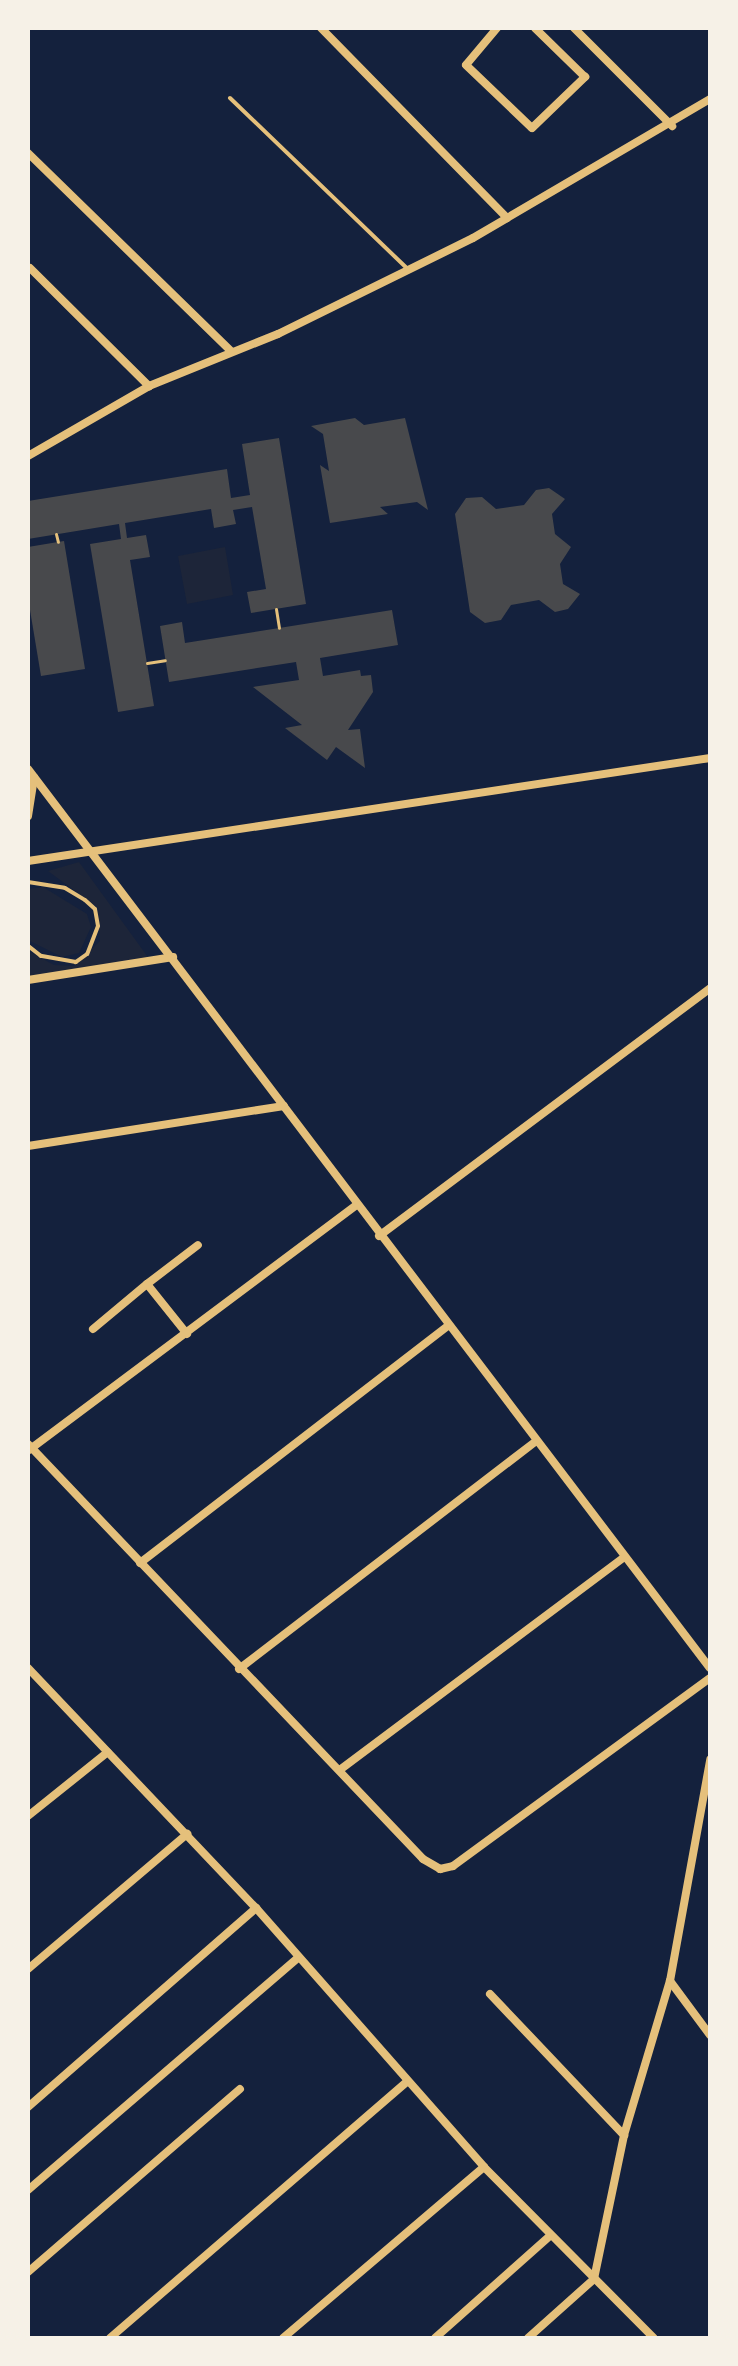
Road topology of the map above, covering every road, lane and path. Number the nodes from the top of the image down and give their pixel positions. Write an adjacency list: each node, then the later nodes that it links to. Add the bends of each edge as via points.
1 (321, 28): 9 (street)
2 (497, 28): 3 (street, via 466,65 532,128 585,77)
3 (535, 28)
4 (574, 28): 7 (street)
5 (230, 98): 11 (lane)
6 (710, 99): 7 (street)
7 (672, 126): 9 (street)
8 (28, 153): 12 (street)
9 (507, 218): 11 (street)
10 (30, 268): 13 (street)
11 (409, 271): 12 (street)
12 (231, 351): 13 (street)
13 (149, 386): 14 (street)
14 (28, 456)
15 (56, 534): 16 (path)
16 (58, 542)
17 (276, 609): 18 (path)
18 (279, 628)
19 (165, 660): 20 (path)
20 (147, 663)
21 (710, 758): 24 (street)
22 (31, 773): 23 (street); 24 (street)
23 (28, 816)
24 (93, 852): 25 (street); 28 (street)
25 (28, 861)
26 (28, 882): 27 (lane, via 65,888 85,900 95,909 98,926 87,954 76,962 41,956)
27 (28, 946)
28 (173, 957): 29 (street); 31 (street)
29 (28, 980)
30 (710, 988): 34 (street)
31 (284, 1106): 32 (street); 33 (street)
32 (28, 1146)
33 (357, 1205): 34 (street); 39 (street)
34 (379, 1236): 37 (street)
35 (198, 1245): 36 (street)
36 (147, 1284): 38 (street); 39 (street)
37 (448, 1326): 40 (street); 43 (street)
38 (93, 1329)
39 (187, 1334): 41 (street)
40 (536, 1441): 42 (street); 46 (street)
41 (29, 1447): 43 (street)
42 (623, 1558): 45 (street); 50 (street)
43 (140, 1563): 46 (street)
44 (28, 1668): 48 (street)
45 (710, 1668)
46 (239, 1669): 50 (street)
47 (710, 1678): 50 (street, via 453,1866 440,1869 423,1859)
48 (108, 1752): 51 (street); 52 (street)
49 (710, 1760): 56 (street)
50 (341, 1769)
51 (28, 1816)
52 (187, 1834): 53 (street); 55 (street)
53 (256, 1908): 54 (street); 61 (street)
54 (298, 1958): 59 (street); 64 (street)
55 (28, 1969)
56 (670, 1981): 58 (street); 62 (street)
57 (490, 1994): 62 (street)
58 (710, 2035)
59 (407, 2082): 63 (street); 68 (street)
60 (240, 2089): 66 (street)
61 (28, 2107)
62 (624, 2135): 67 (street)
63 (484, 2167): 65 (street); 69 (street)
64 (28, 2190)
65 (551, 2235): 67 (street); 70 (street)
66 (28, 2272)
67 (594, 2279): 71 (street); 72 (street)
68 (110, 2338)
69 (283, 2338)
70 (435, 2338)
71 (528, 2338)
72 (654, 2338)

